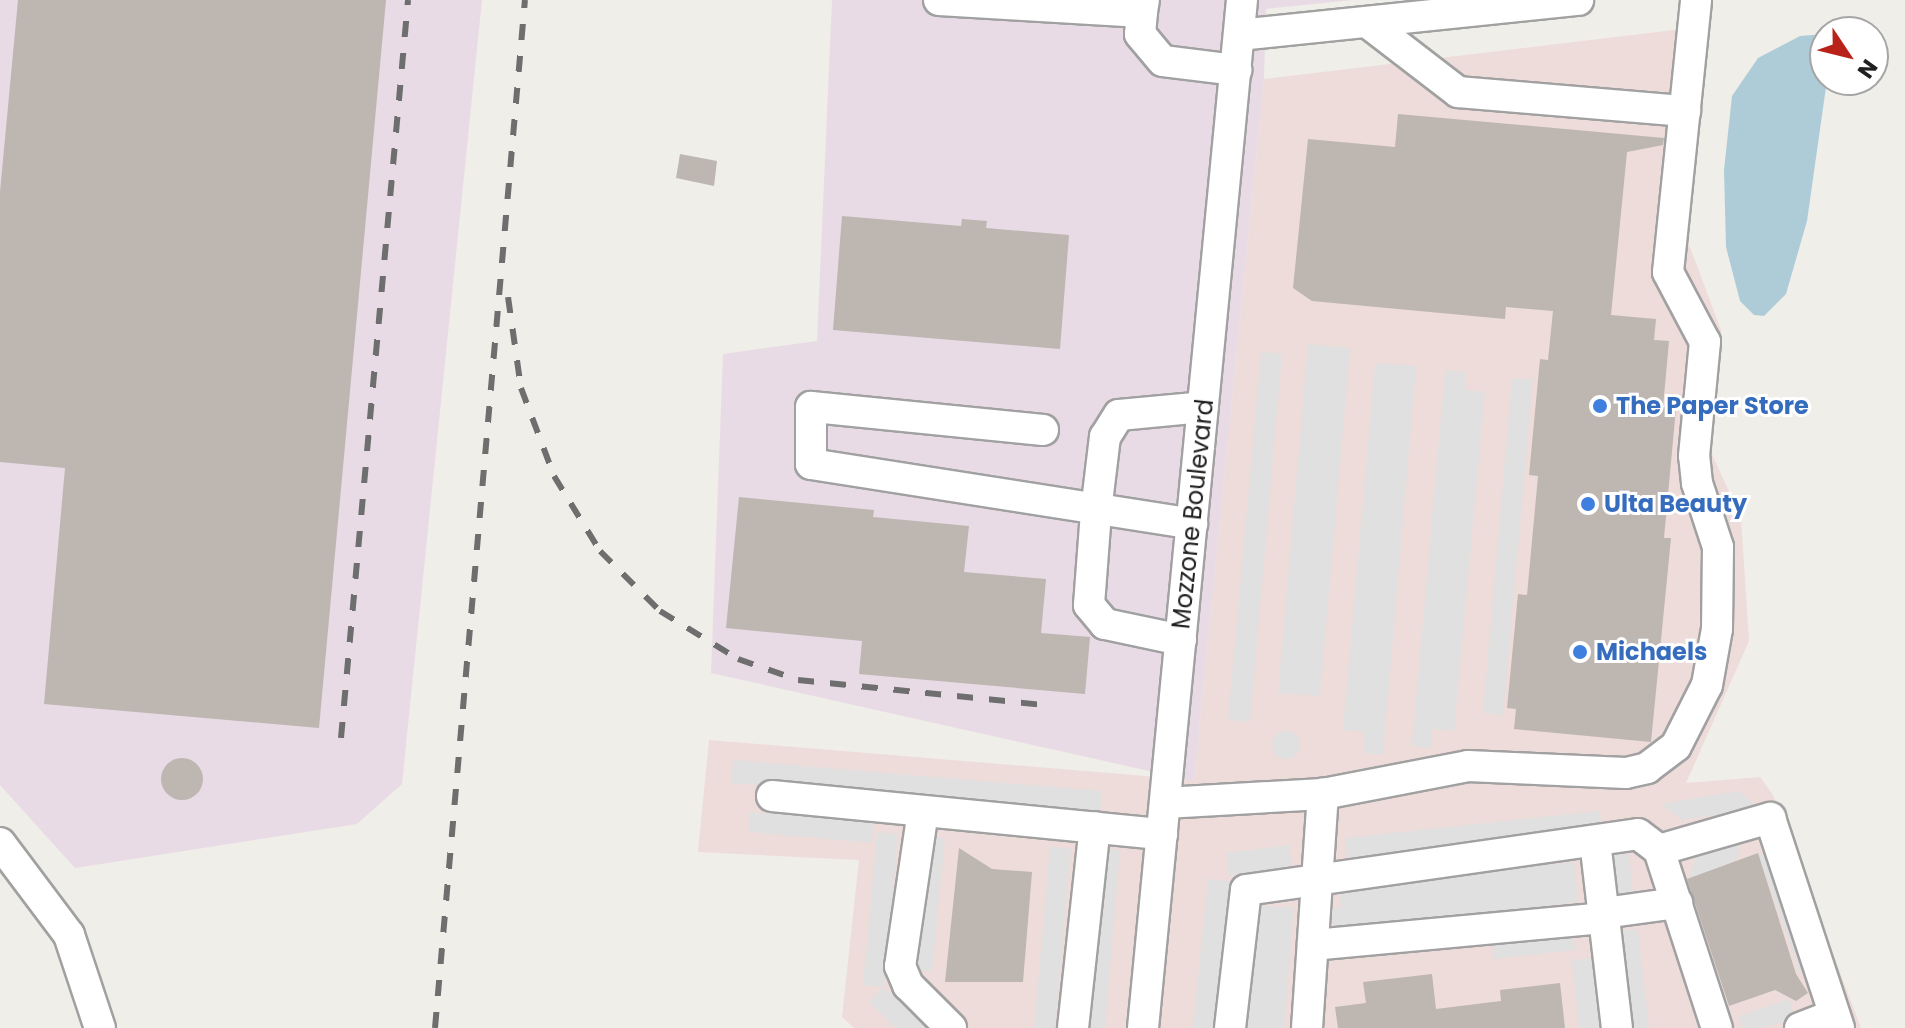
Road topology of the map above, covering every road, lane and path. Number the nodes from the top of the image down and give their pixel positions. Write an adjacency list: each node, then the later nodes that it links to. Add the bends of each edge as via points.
1 (939, 0): 6 (street)
2 (1242, 0): 9 (street, Mozzone Boulevard)
3 (1578, 0): 5 (street)
4 (1696, 0): 11 (street)
5 (1546, 2): 7 (street)
6 (1143, 6): 10 (street, via 1140,34 1163,61)
7 (1458, 7): 8 (street)
8 (1367, 22): 9 (street); 11 (street, via 1458,92)
9 (1239, 35): 10 (street, Mozzone Boulevard)
10 (1236, 70): 12 (street, Mozzone Boulevard)
11 (1685, 111): 17 (street, via 1668,272 1705,342 1694,456 1718,547 1717,629 1707,685 1693,718 1666,758 1626,773 1468,766)
12 (1203, 407): 14 (street, via 1119,415 1105,437); 15 (street, Mozzone Boulevard)
13 (1043, 430): 14 (street, via 811,407 811,464)
14 (1096, 511): 15 (street); 16 (street, via 1089,605 1105,624)
15 (1192, 524): 16 (street, Mozzone Boulevard)
16 (1181, 640): 19 (street, Mozzone Boulevard)
17 (1323, 794): 19 (street); 26 (street)
18 (772, 796): 20 (street)
19 (1165, 803): 22 (street, Mozzone Boulevard)
20 (923, 811): 21 (street); 32 (street, via 900,966 908,985)
21 (1095, 827): 22 (street); 33 (street)
22 (1162, 834): 34 (street, Mozzone Boulevard)
23 (1595, 841): 25 (street, via 1638,834); 26 (street); 28 (street)
24 (0, 843): 31 (street, via 69,935)
25 (1659, 850): 27 (street); 30 (street, via 1770,818)
26 (1318, 879): 29 (street); 35 (street, via 1246,890)
27 (1677, 903): 28 (street); 38 (street)
28 (1604, 916): 29 (street); 37 (street)
29 (1313, 945): 36 (street)
30 (1836, 1022): 39 (street)
31 (100, 1028)
32 (951, 1028)
33 (1073, 1028)
34 (1143, 1028)
35 (1230, 1028)
36 (1307, 1028)
37 (1617, 1028)
38 (1717, 1028)
39 (1800, 1028)

